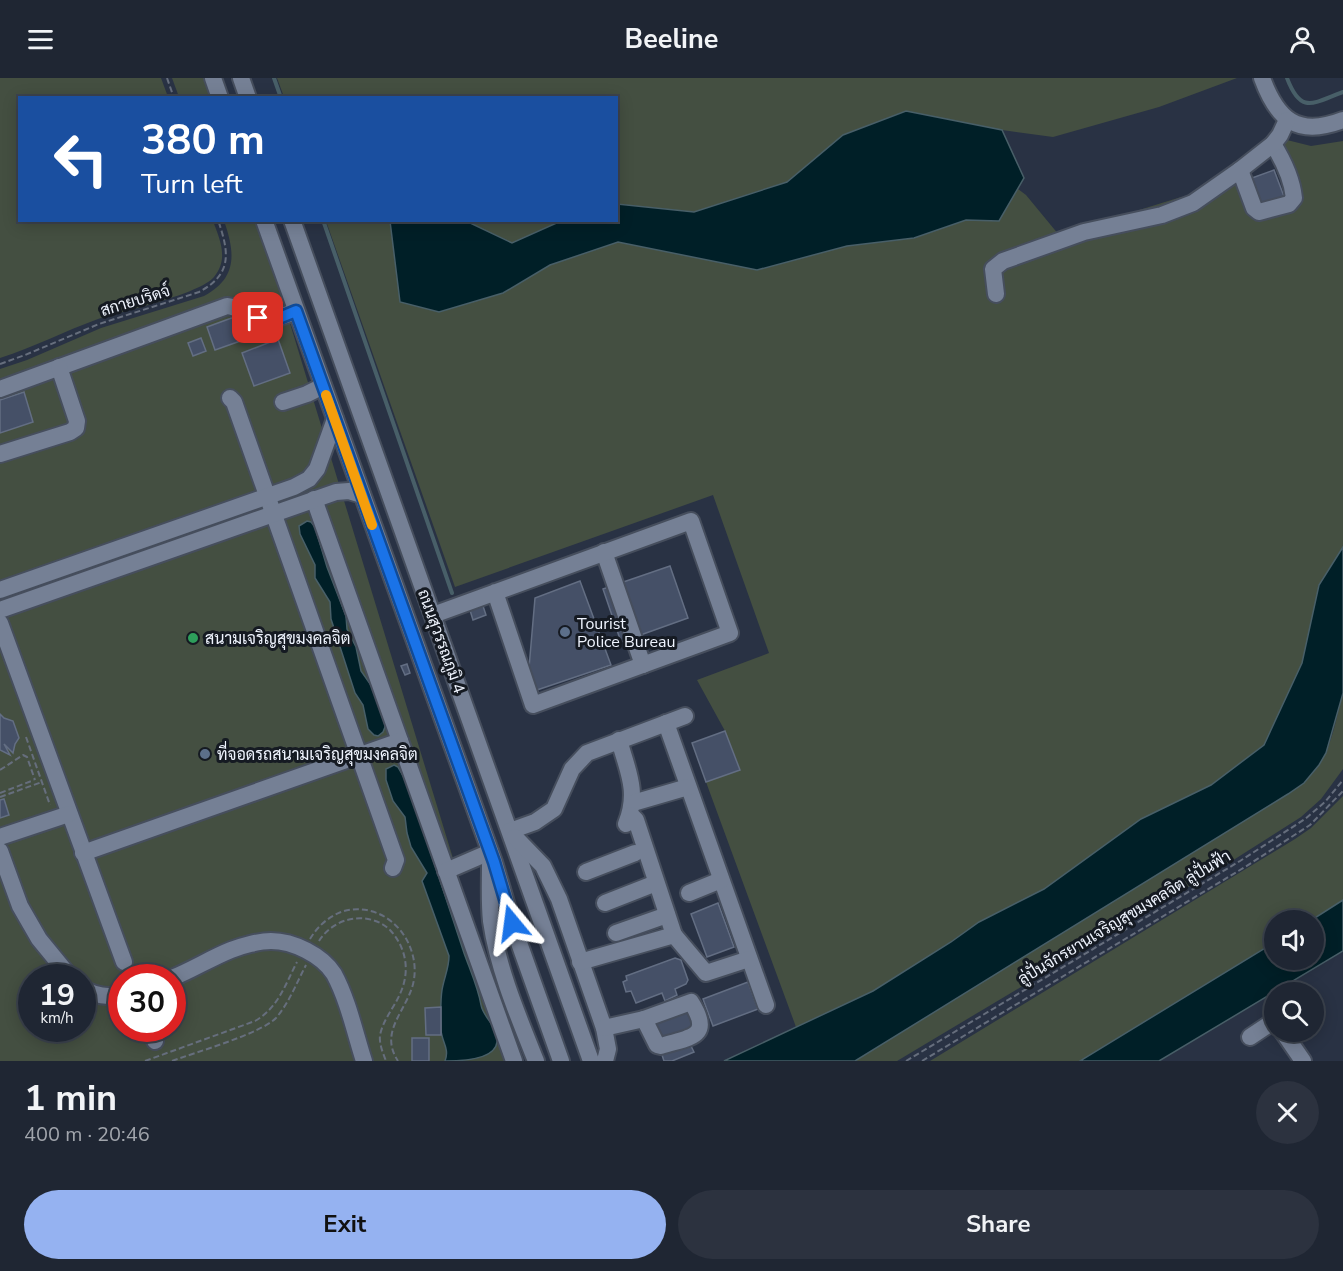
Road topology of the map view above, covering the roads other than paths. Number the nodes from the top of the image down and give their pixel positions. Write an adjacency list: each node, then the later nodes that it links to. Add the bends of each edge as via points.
1 (213, 78): 4 (street)
2 (241, 78): 5 (street)
3 (1262, 78): 6 (street, via 1272,103)
4 (219, 96)
5 (247, 96)
6 (1287, 120): 7 (street, via 1320,126); 8 (street)
7 (1343, 120)
8 (1273, 144): 9 (street); 9 (street, via 1293,191 1291,203 1259,213)
9 (1240, 170): 12 (street, via 1193,203 1162,215 1084,232 1003,261 993,269)
10 (265, 222): 13 (street, ถนนสุวรรณภูมิ 4)
11 (293, 222): 29 (street, ถนนสุวรรณภูมิ 4)
12 (996, 294)
13 (296, 311): 14 (street, via 279,318 258,318 227,306); 15 (street, ถนนสุวรรณภูมิ 4)
14 (59, 367): 16 (street); 20 (street, via 76,428)
15 (323, 386): 18 (street); 19 (street, ถนนสุวรรณภูมิ 4)
16 (0, 388)
17 (230, 398): 21 (street)
18 (283, 402)
19 (334, 419): 21 (street, via 317,469 309,479); 22 (street, ถนนสุวรรณภูมิ 4)
20 (0, 454)
21 (267, 495): 24 (street); 26 (street)
22 (362, 495): 23 (street, via 336,492); 45 (street, ถนนสุวรรณภูมิ 4)
23 (314, 499): 24 (street); 35 (street)
24 (274, 512): 28 (street); 36 (street)
25 (604, 552): 27 (street); 31 (street); 31 (street, via 691,521 730,633)
26 (0, 590)
27 (495, 592): 29 (street); 31 (street, via 533,705)
28 (0, 610)
29 (433, 615): 40 (street, ถนนสุวรรณภูมิ 4)
30 (0, 623): 39 (street)
31 (643, 665)
32 (685, 716): 33 (street)
33 (666, 723): 34 (street); 37 (street)
34 (619, 740): 38 (street, via 632,788); 40 (street, via 594,749 579,760 549,813)
35 (400, 741): 36 (street); 47 (street)
36 (360, 755): 44 (street); 46 (street, via 396,860)
37 (688, 787): 38 (street); 49 (street)
38 (632, 809): 43 (street, via 626,824); 50 (street)
39 (62, 817): 41 (street); 44 (street)
40 (510, 831): 58 (street, via 543,866 559,898); 71 (street, ถนนสุวรรณภูมิ 4)
41 (0, 837)
42 (0, 851): 59 (street, via 20,906)
43 (635, 853): 48 (street); 50 (street)
44 (83, 854): 57 (street)
45 (490, 854): 47 (street); 69 (street, via 489,900 494,939); 70 (street, ถนนสุวรรณภูมิ 4)
46 (393, 868)
47 (446, 871): 68 (street)
48 (586, 872)
49 (721, 880): 51 (street); 56 (street)
50 (651, 885): 52 (street); 53 (street)
51 (689, 892)
52 (605, 903)
53 (661, 917): 54 (street); 55 (street)
54 (616, 933)
55 (668, 938): 56 (street, via 706,973); 58 (street)
56 (749, 959): 61 (street)
57 (124, 962)
58 (580, 962): 63 (street)
59 (60, 964)
60 (186, 971): 67 (street, via 231,950 269,941 308,952 333,974)
61 (766, 1005)
62 (644, 1019): 63 (street)
63 (604, 1028): 72 (street, via 608,1049)
64 (1264, 1028): 65 (street)
65 (1250, 1037)
66 (1290, 1042): 73 (street)
67 (364, 1061)
68 (514, 1061)
69 (536, 1061)
70 (561, 1061)
71 (591, 1061)
72 (605, 1061)
73 (1303, 1061)

